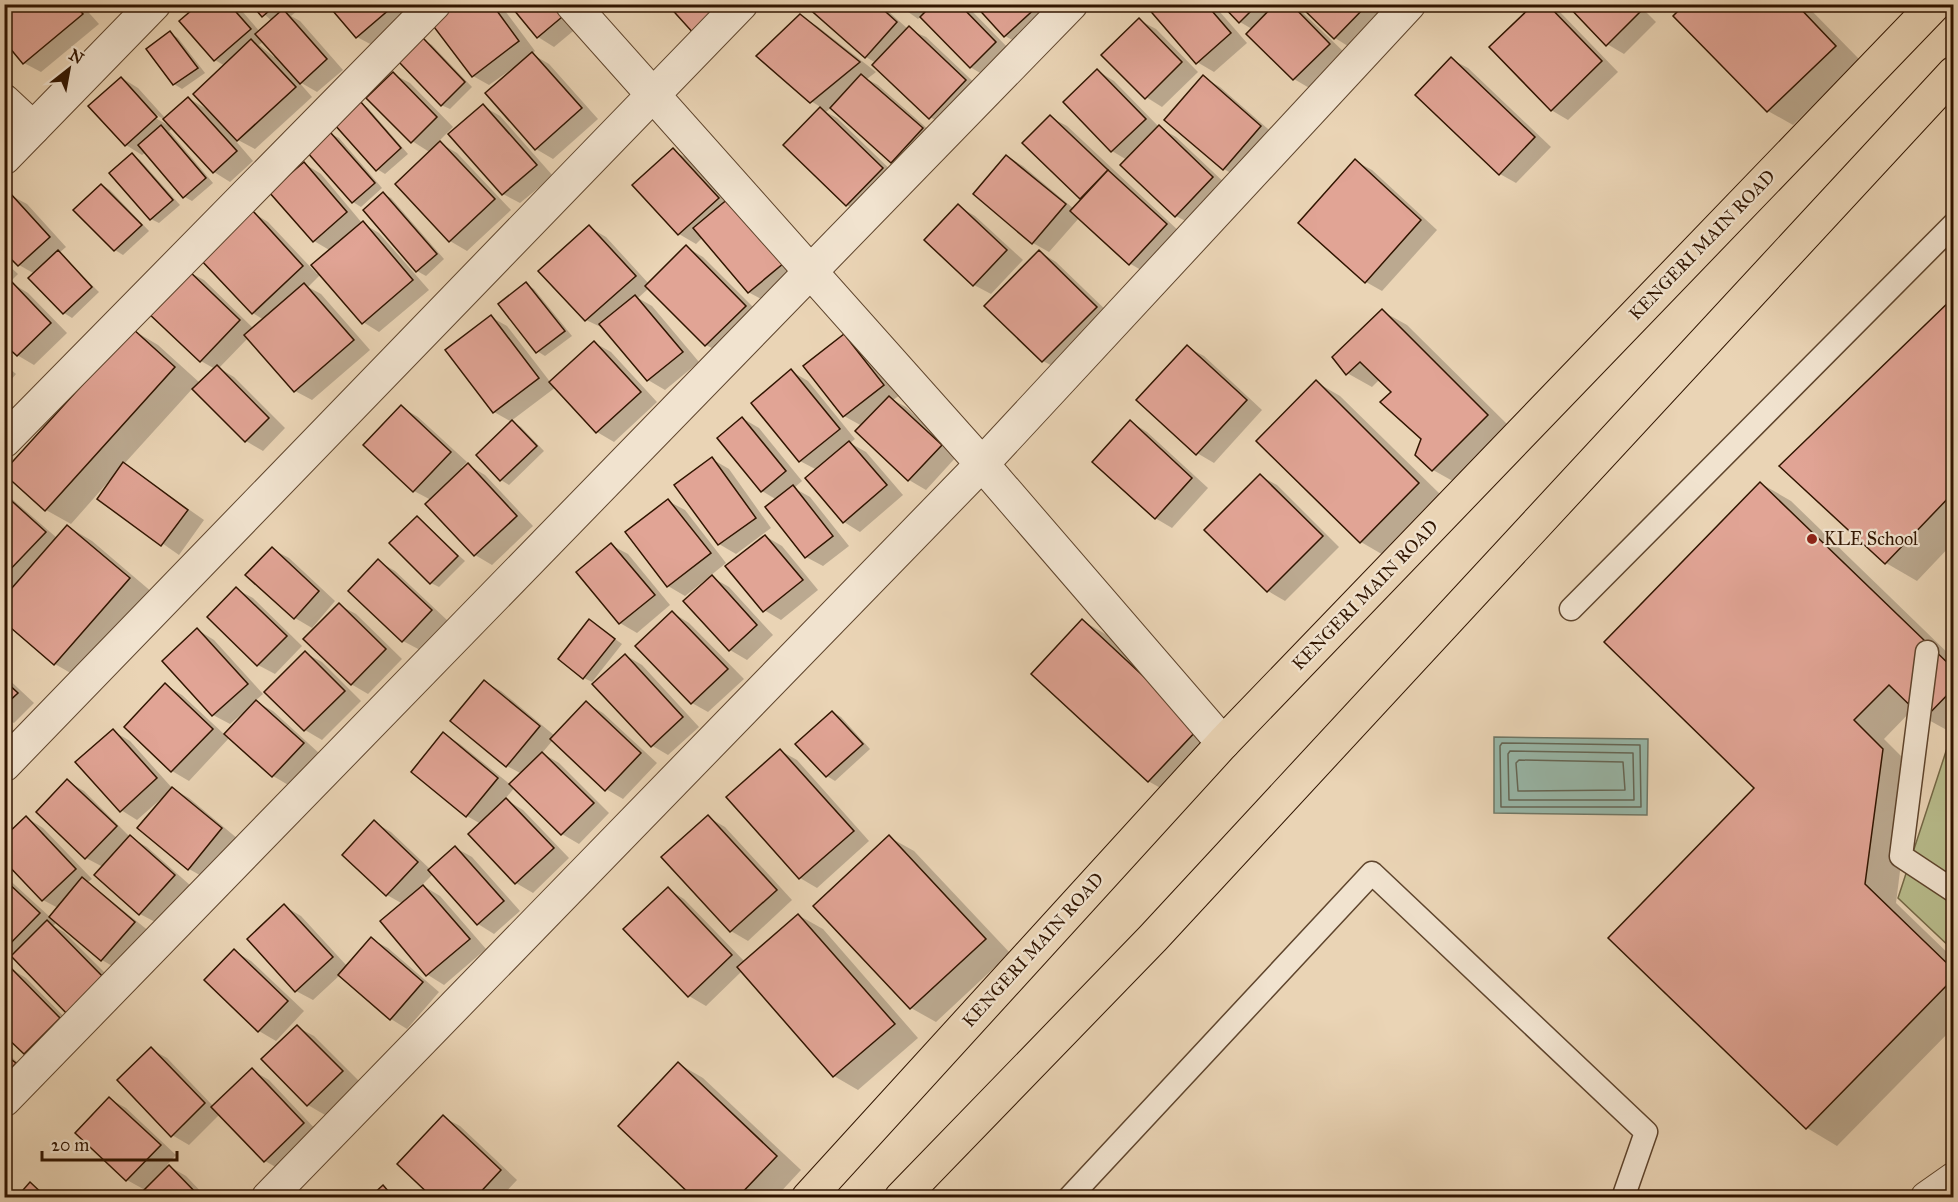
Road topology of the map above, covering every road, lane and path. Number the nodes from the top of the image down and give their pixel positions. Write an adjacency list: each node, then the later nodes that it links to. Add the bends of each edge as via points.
1 (154, 4): 11 (street)
2 (434, 4): 15 (street)
3 (572, 4): 9 (street)
4 (741, 4): 9 (street)
5 (1071, 4): 14 (street)
6 (1409, 4): 16 (street)
7 (1935, 4): 19 (main road, KENGERI MAIN ROAD)
8 (1953, 74): 24 (main road, via 1153,938)
9 (652, 96): 14 (street); 20 (street)
10 (4, 101): 11 (street)
11 (33, 128): 12 (street)
12 (4, 158)
13 (1953, 224): 17 (lane)
14 (810, 274): 16 (street); 22 (street)
15 (4, 441)
16 (982, 464): 19 (street); 25 (street)
17 (1571, 609)
18 (1928, 652): 21 (lane, via 1901,856)
19 (1223, 743): 26 (main road, KENGERI MAIN ROAD)
20 (4, 765)
21 (1953, 891)
22 (4, 1100)
23 (1953, 1179): 29 (street)
24 (904, 1196)
25 (268, 1197)
26 (808, 1197)
27 (1069, 1197): 28 (lane, via 1372,873 1646,1132)
28 (1623, 1197)
29 (1927, 1197)

